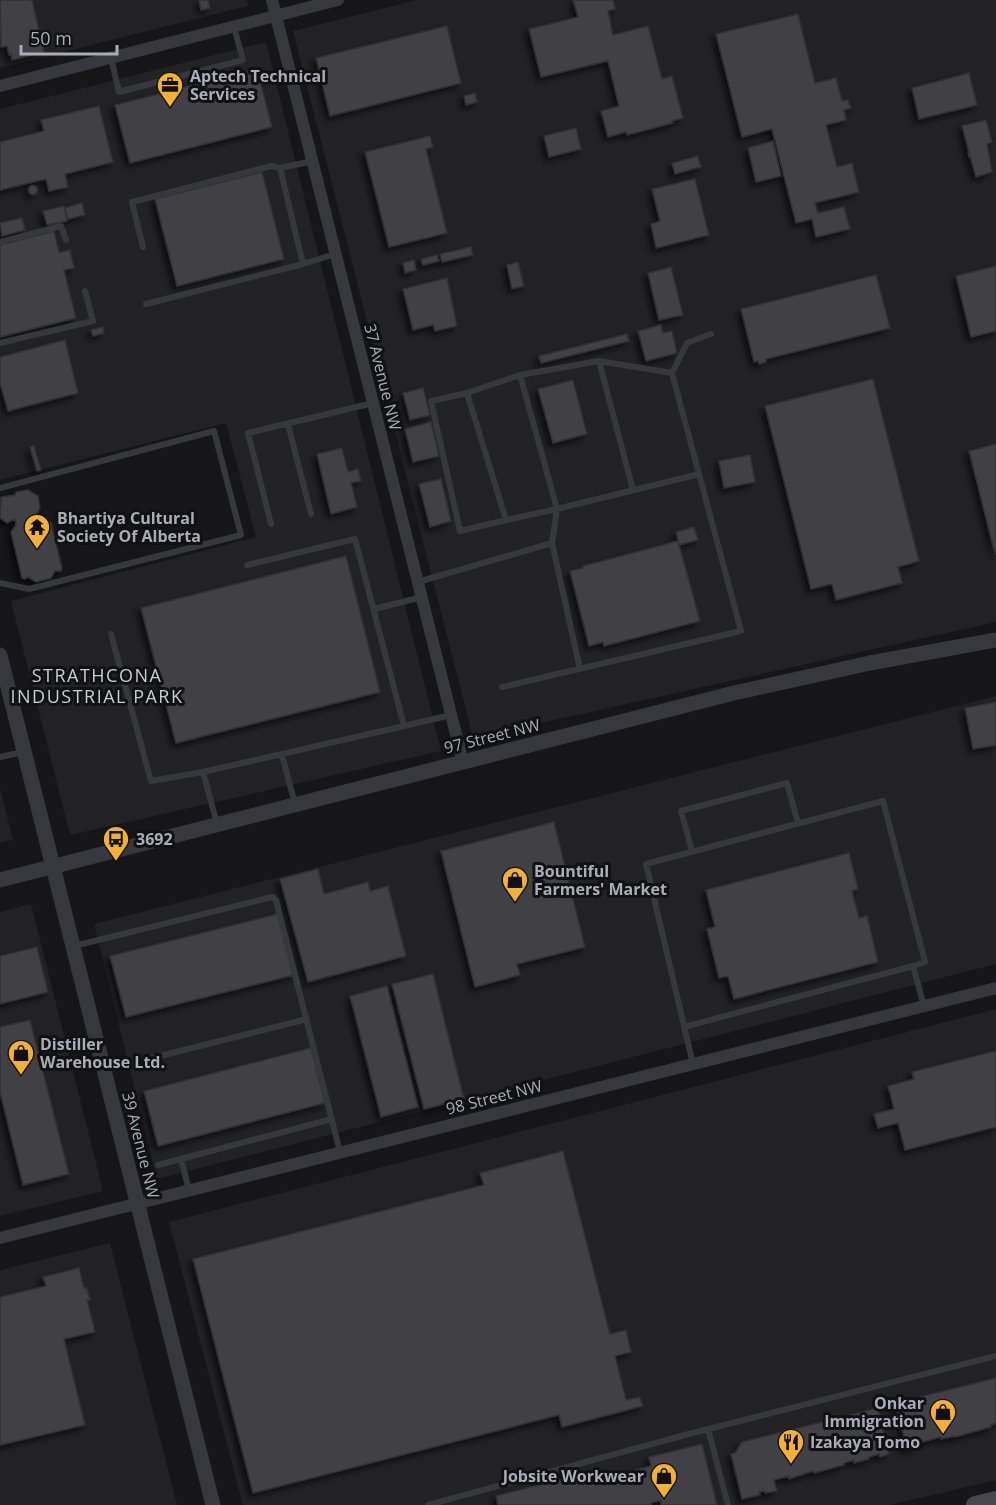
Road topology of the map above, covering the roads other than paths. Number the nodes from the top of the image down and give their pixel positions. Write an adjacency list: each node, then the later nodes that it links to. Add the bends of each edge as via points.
1 (272, 0): 3 (street, 37 Avenue NW)
2 (338, 0): 3 (street)
3 (276, 15): 4 (street); 7 (street, 37 Avenue NW)
4 (234, 26): 5 (street); 5 (lane, via 243,60 232,63 119,92)
5 (111, 58): 6 (street)
6 (0, 86)
7 (313, 161): 8 (lane); 12 (street, 37 Avenue NW)
8 (280, 168): 11 (lane, via 271,166 132,202); 13 (lane)
9 (66, 240): 10 (lane, via 61,226)
10 (0, 242)
11 (143, 247)
12 (336, 254): 13 (lane); 22 (street, 37 Avenue NW)
13 (303, 264): 15 (lane)
14 (85, 291): 17 (lane, via 93,321)
15 (146, 304)
16 (711, 334): 19 (lane, via 687,343)
17 (0, 343)
18 (599, 361): 19 (lane); 20 (lane); 26 (lane)
19 (672, 373): 24 (lane)
20 (520, 375): 21 (lane); 27 (lane)
21 (467, 393): 29 (lane); 29 (lane, via 431,400 460,531)
22 (373, 403): 23 (lane); 33 (street, 37 Avenue NW)
23 (288, 424): 28 (lane); 30 (lane, via 248,433)
24 (699, 474): 26 (lane); 40 (lane, via 741,631)
25 (0, 488): 34 (lane, via 214,432 241,535 29,589)
26 (633, 490): 27 (lane)
27 (557, 509): 29 (lane); 31 (lane)
28 (311, 514)
29 (506, 520)
30 (271, 524)
31 (552, 543): 33 (lane); 40 (lane)
32 (247, 565): 36 (lane, via 355,539)
33 (418, 582): 35 (street, 37 Avenue NW)
34 (0, 584)
35 (422, 597): 36 (lane); 42 (street, 37 Avenue NW)
36 (374, 609): 43 (lane)
37 (111, 634): 48 (lane, via 151,781)
38 (996, 640): 47 (street, 97 Street NW, via 734,693)
39 (0, 655): 44 (street, 39 Avenue NW)
40 (580, 669): 41 (lane)
41 (502, 687)
42 (451, 715): 43 (lane); 47 (street, 37 Avenue NW)
43 (404, 726): 45 (lane)
44 (24, 752): 46 (lane); 53 (street, 39 Avenue NW)
45 (282, 755): 48 (lane); 49 (lane)
46 (0, 758)
47 (463, 762): 49 (street, 97 Street NW)
48 (203, 772): 51 (lane)
49 (295, 805): 51 (street, 97 Street NW)
50 (798, 823): 52 (lane); 52 (lane, via 787,783 692,808 681,811); 56 (lane, via 883,801 925,962)
51 (217, 825): 53 (street, 97 Street NW)
52 (692, 851): 60 (lane, via 646,864)
53 (53, 867): 54 (street, 97 Street NW); 55 (street, 39 Avenue NW)
54 (0, 880)
55 (73, 946): 59 (lane, via 273,897 279,905); 62 (street, 39 Avenue NW)
56 (913, 966): 58 (lane); 60 (lane)
57 (996, 988): 58 (street, 98 Street NW)
58 (924, 1006): 61 (street, 98 Street NW)
59 (307, 1019): 62 (lane); 63 (lane)
60 (684, 1027): 61 (lane)
61 (693, 1064): 64 (street, 98 Street NW)
62 (104, 1070): 68 (street, 39 Avenue NW)
63 (332, 1119): 64 (lane); 65 (lane)
64 (340, 1152): 67 (street, 98 Street NW)
65 (181, 1159): 66 (lane); 67 (lane)
66 (158, 1165)
67 (189, 1190): 68 (street, 98 Street NW)
68 (137, 1203): 69 (street, 98 Street NW); 73 (street, 39 Avenue NW)
69 (0, 1238)
70 (996, 1356): 71 (lane)
71 (708, 1429): 74 (lane); 75 (lane)
72 (996, 1500): 76 (main road)
73 (213, 1505)
74 (428, 1505)
75 (728, 1505)
76 (975, 1505)

